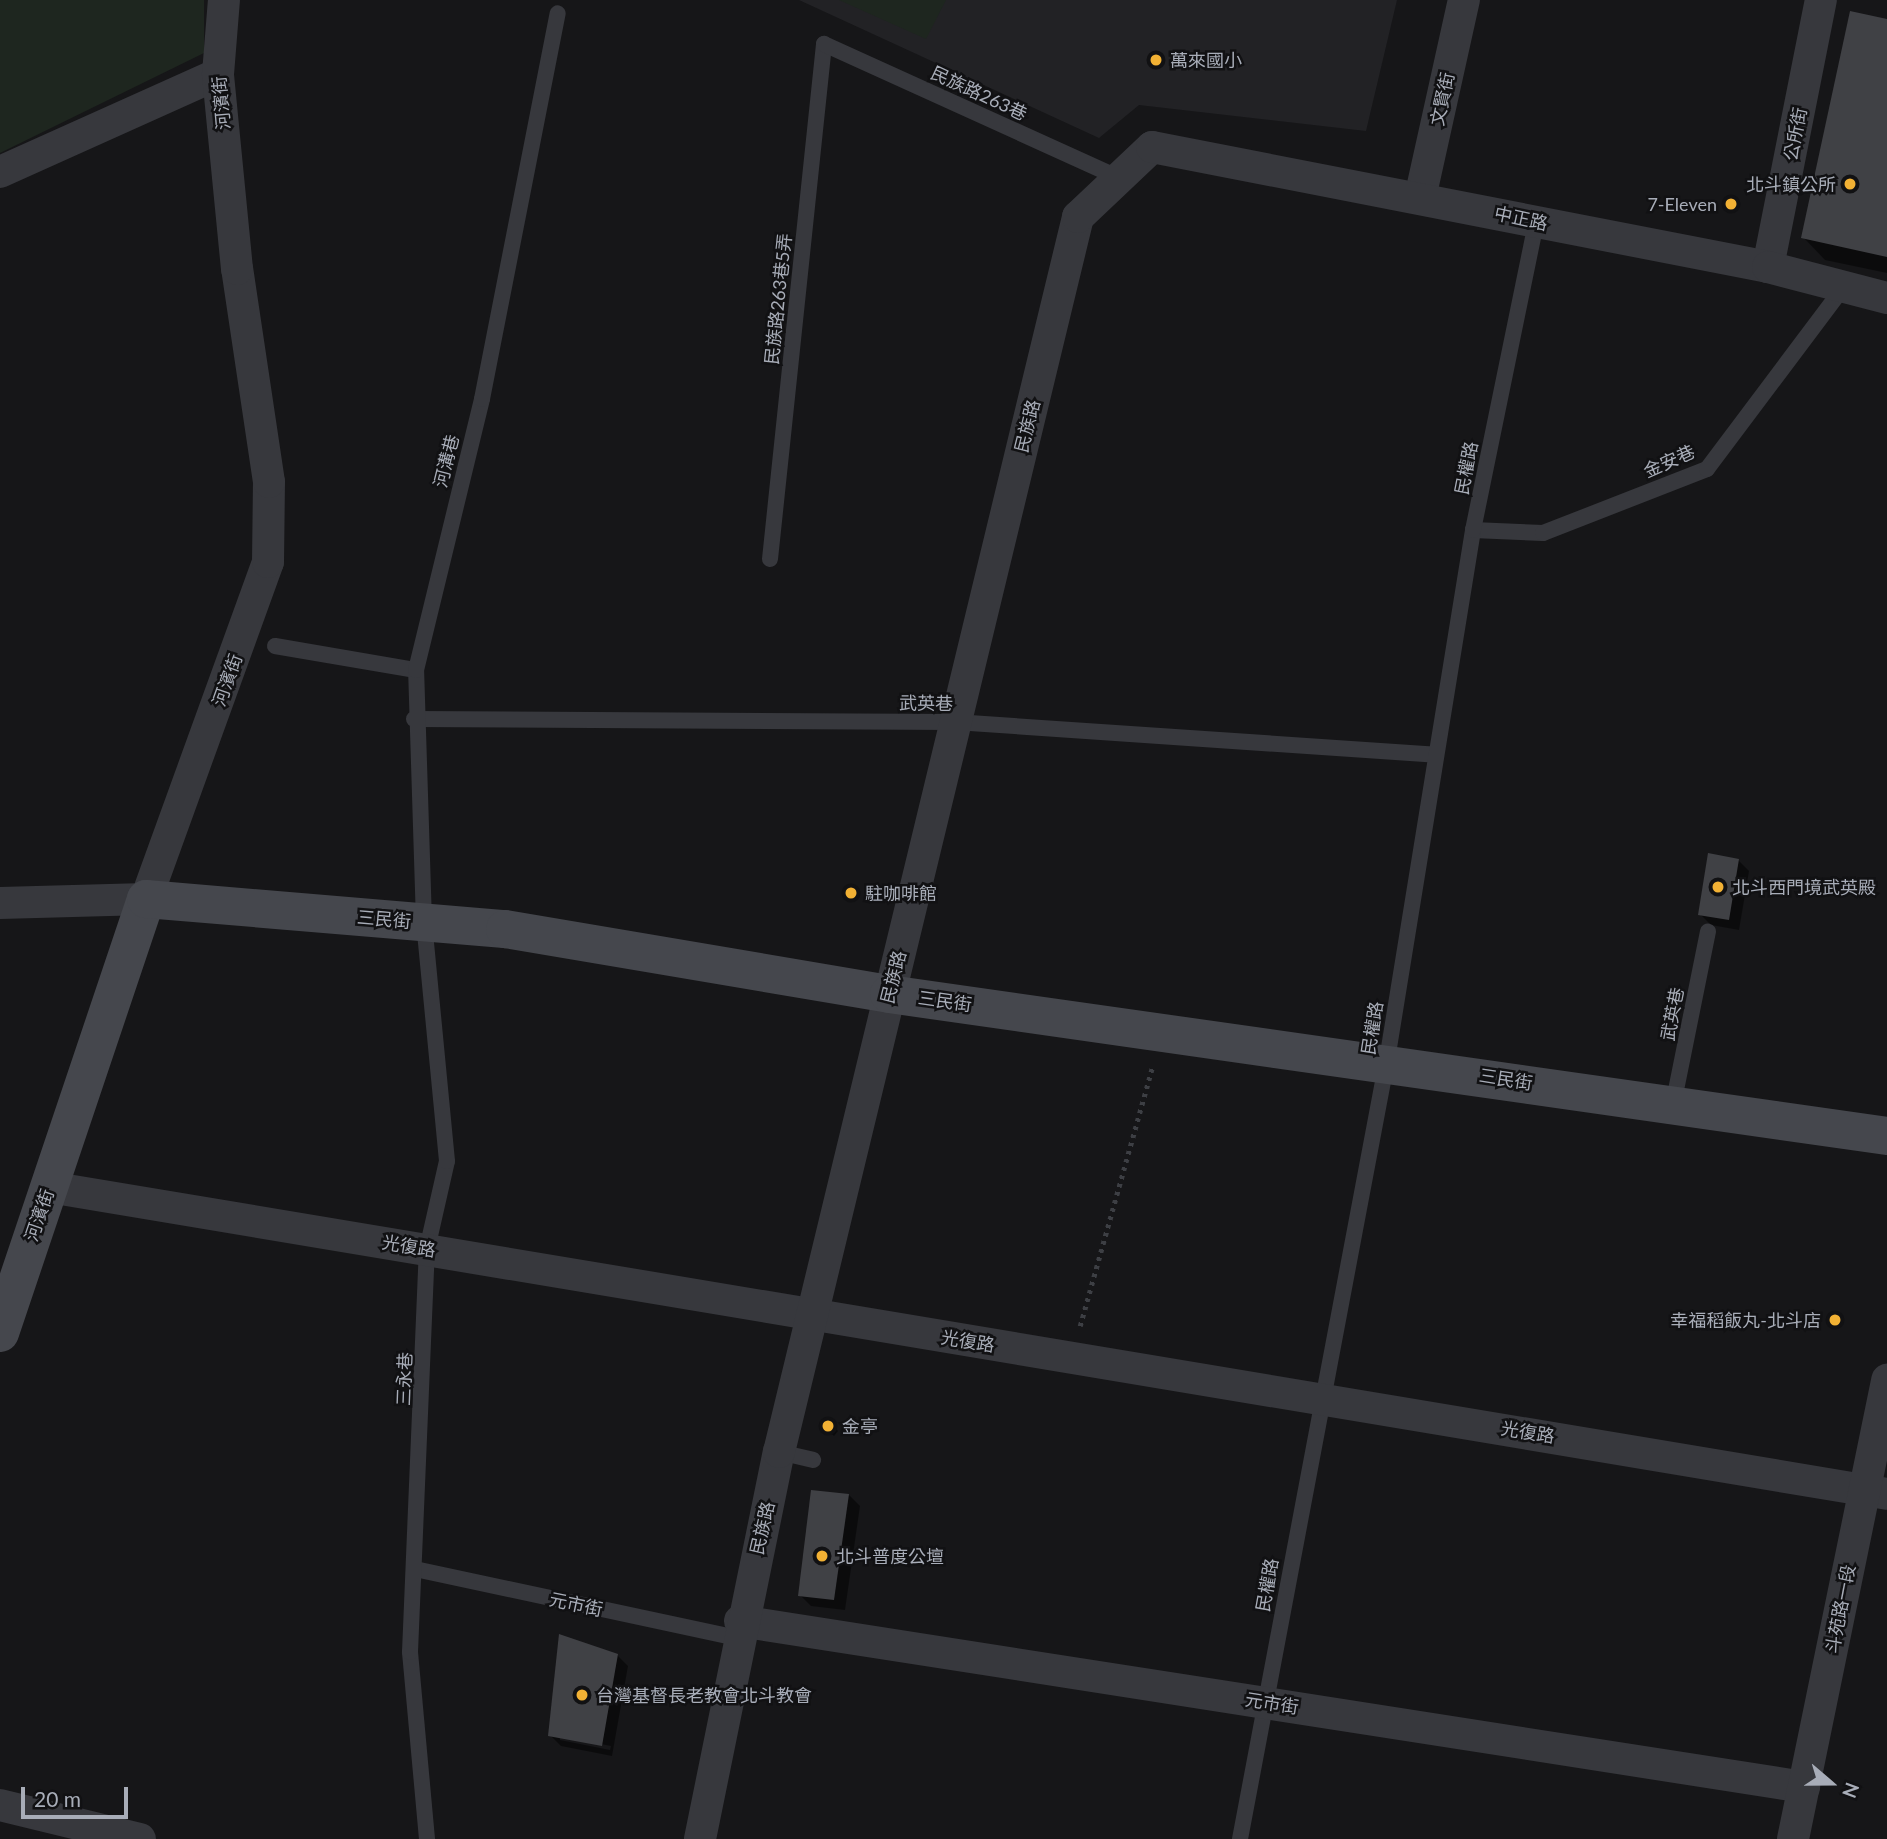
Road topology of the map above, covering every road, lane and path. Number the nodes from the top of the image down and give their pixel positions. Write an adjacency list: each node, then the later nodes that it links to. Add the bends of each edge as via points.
1 (224, 0): 6 (street, 河濱街)
2 (1464, 0): 10 (street, 文賢街)
3 (1821, 0): 12 (street, 公所街)
4 (558, 13): 18 (lane, 河溝巷, via 482,399)
5 (824, 44): 9 (lane, 民族路263巷); 16 (lane, 民族路263巷5弄)
6 (218, 74): 8 (street); 22 (street, 河濱街, via 237,270 269,482 268,562)
7 (1152, 147): 9 (street, 民族路); 10 (street, 中正路)
8 (0, 172)
9 (1119, 178): 20 (street, 民族路, via 1078,217)
10 (1420, 198): 11 (street, 中正路)
11 (1535, 222): 12 (street, 中正路); 15 (lane, 民權路)
12 (1768, 267): 13 (street, 中正路)
13 (1843, 288): 14 (street, 中正路); 15 (lane, 金安巷, via 1707,469 1543,533)
14 (1887, 298)
15 (1473, 530): 21 (lane, 民權路)
16 (770, 559)
17 (275, 646): 18 (lane)
18 (416, 670): 19 (lane, 河溝巷)
19 (414, 719): 20 (lane, 武英巷); 24 (lane, 河溝巷)
20 (955, 722): 21 (lane, 武英巷); 26 (street, 民族路)
21 (1436, 755): 28 (lane, 民權路)
22 (146, 899): 23 (street, 三民街); 24 (street, 三民街); 31 (street, 河濱街)
23 (0, 903)
24 (424, 922): 26 (street, 三民街, via 505,929); 32 (lane, 三永巷, via 447,1161)
25 (1708, 931): 29 (lane, 武英巷)
26 (890, 994): 27 (street, 三民街); 33 (street, 民族路)
27 (1162, 1030): 28 (street, 三民街); 35 (path)
28 (1387, 1060): 29 (street, 三民街); 37 (lane, 民權路)
29 (1673, 1105): 30 (street, 三民街)
30 (1887, 1136)
31 (49, 1187): 32 (street, 光復路); 34 (street, 河濱街)
32 (427, 1249): 33 (street, 光復路); 41 (lane, 三永巷)
33 (812, 1315): 35 (street, 光復路); 38 (street, 民族路)
34 (0, 1333)
35 (1071, 1358): 37 (street, 光復路)
36 (1887, 1380): 40 (street, 斗苑路一段)
37 (1320, 1399): 40 (street, 光復路); 43 (lane, 民權路)
38 (779, 1452): 39 (lane); 42 (street, 民族路)
39 (813, 1460)
40 (1876, 1490): 44 (street, 斗苑路一段)
41 (415, 1569): 42 (lane, 元市街); 47 (lane, 三永巷, via 410,1651)
42 (739, 1630): 43 (street, 元市街); 48 (street, 民族路)
43 (1266, 1702): 44 (street, 元市街); 49 (lane, 民權路)
44 (1804, 1787): 50 (street, 斗苑路一段)
45 (0, 1805): 46 (street)
46 (148, 1838)
47 (427, 1839)
48 (700, 1839)
49 (1240, 1839)
50 (1793, 1839)

